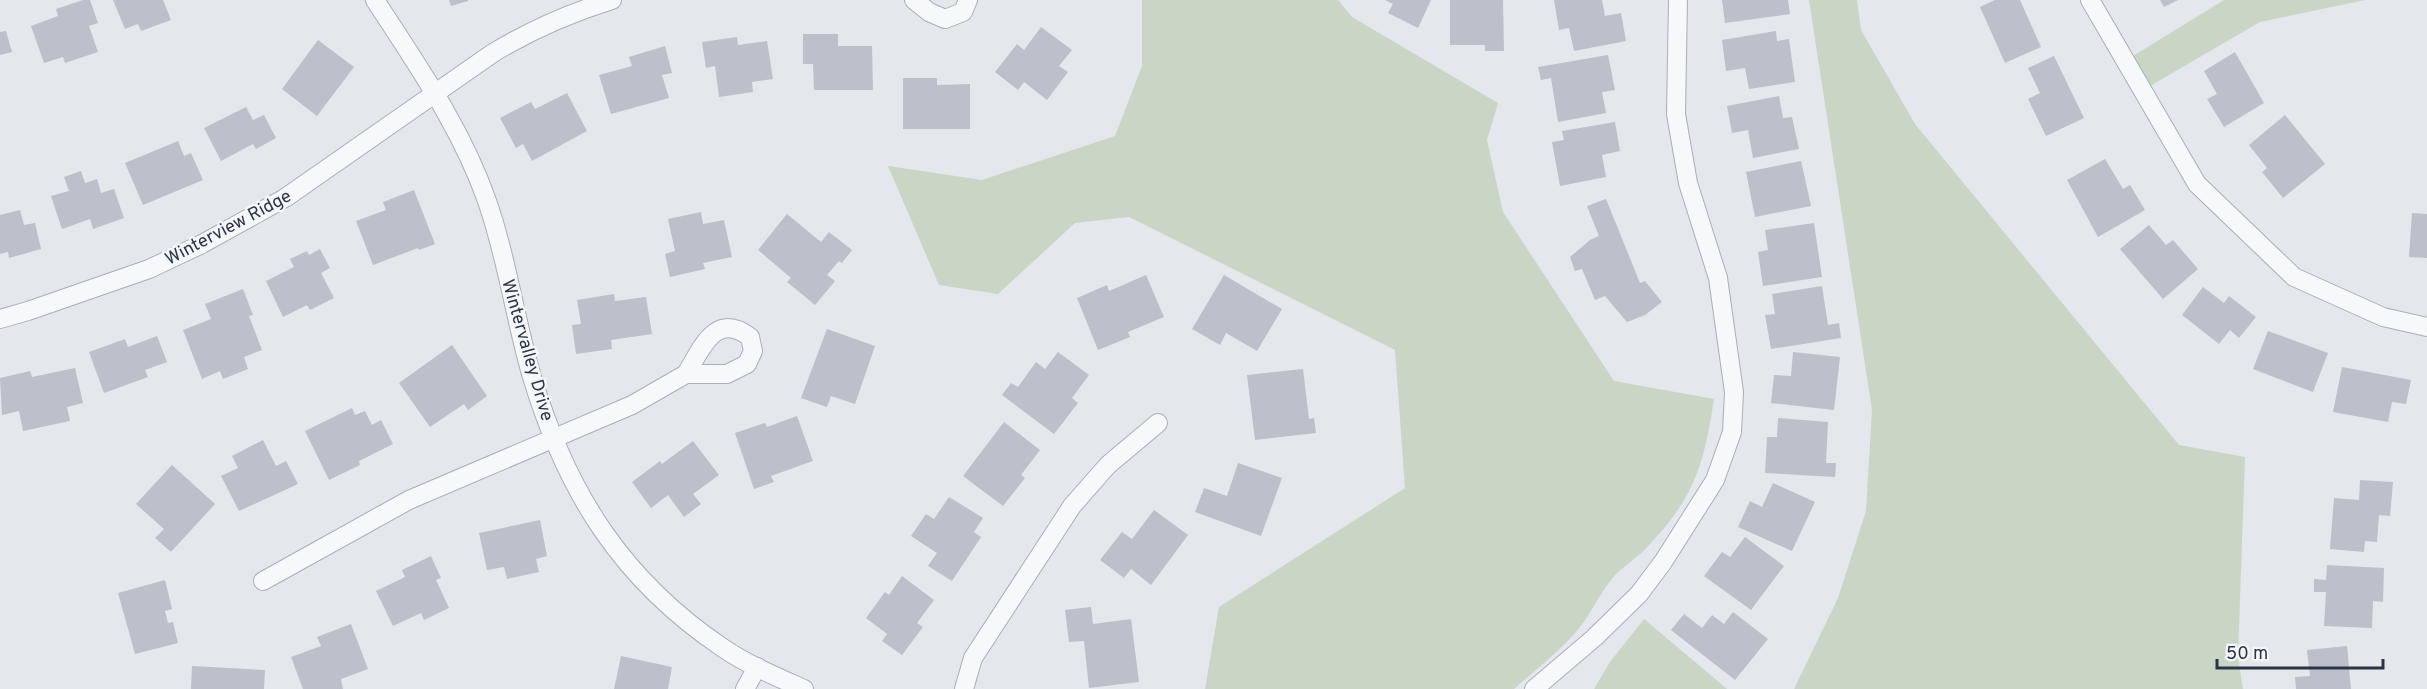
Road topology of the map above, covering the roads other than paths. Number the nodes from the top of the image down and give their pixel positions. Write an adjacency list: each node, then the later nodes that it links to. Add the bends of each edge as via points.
1 (375, 0): 7 (street, Wintervalley Drive)
2 (612, 0): 7 (street, Winterview Ridge, via 525,34)
3 (914, 0): 4 (street, via 928,12 945,18 963,12)
4 (968, 0)
5 (1677, 0): 18 (street, via 1676,114 1688,183 1718,278 1734,392 1732,432 1715,480 1645,586 1594,638)
6 (2090, 0): 9 (street, via 2197,184 2294,277 2383,317)
7 (436, 93): 8 (street, Winterview Ridge, via 285,198 202,244 149,269); 12 (street, Wintervalley Drive, via 486,200 532,376)
8 (0, 319)
9 (2427, 327)
10 (686, 374): 12 (street, via 632,405)
11 (1158, 423): 17 (street, via 1108,465 1072,506 973,658)
12 (554, 438): 13 (street, via 409,500); 14 (street, Wintervalley Drive, via 586,507 621,558 664,603 724,649)
13 (263, 580)
14 (757, 667): 15 (street); 16 (street, Wintervalley Drive)
15 (745, 689)
16 (804, 689)
17 (964, 689)
18 (1534, 689)

